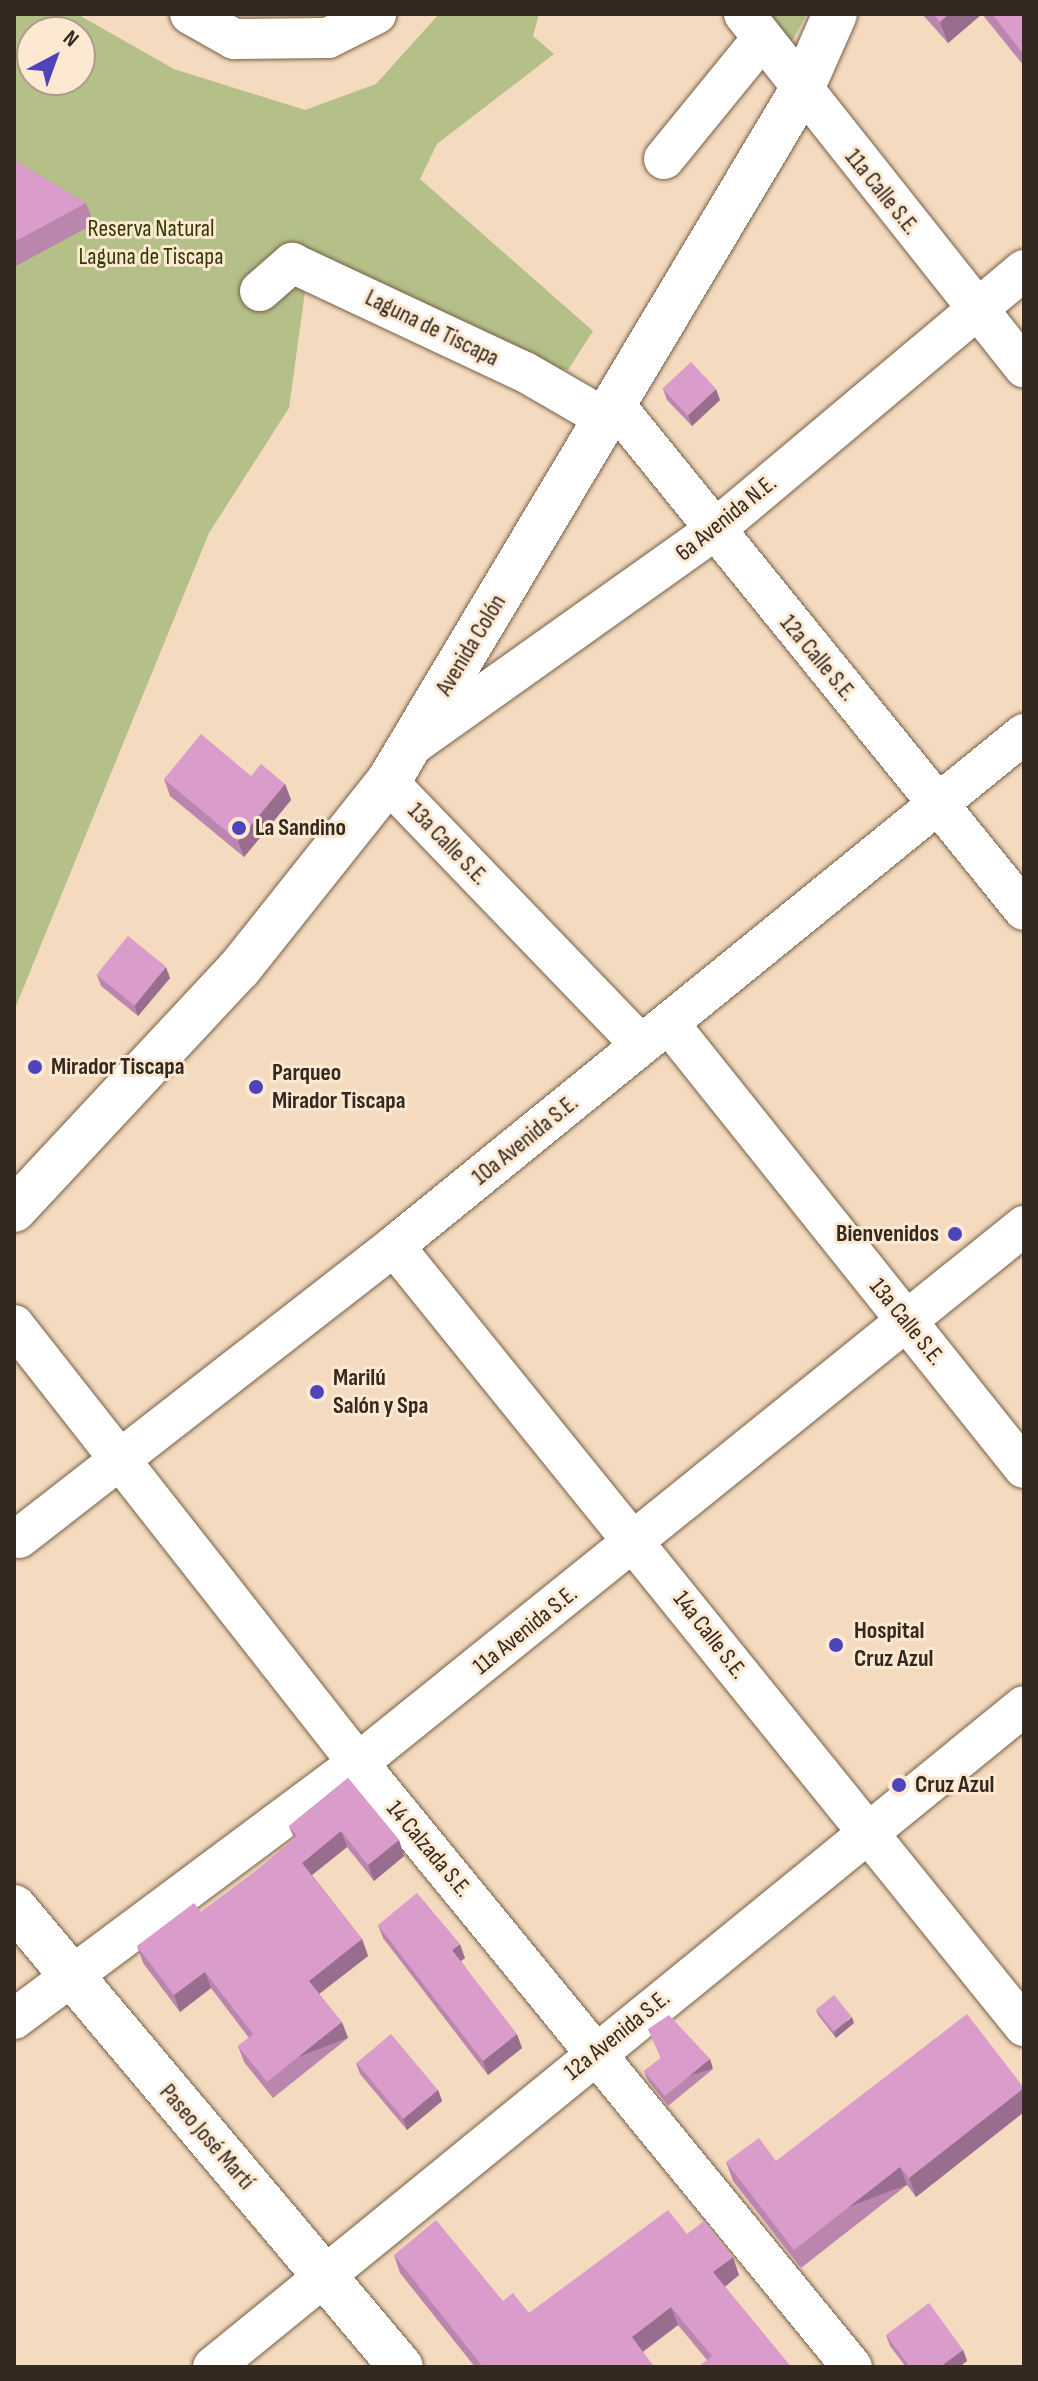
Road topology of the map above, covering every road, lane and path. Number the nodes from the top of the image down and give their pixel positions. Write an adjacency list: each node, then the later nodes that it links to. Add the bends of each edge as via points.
1 (190, 14): 2 (street, via 234,39 250,39 328,38)
2 (376, 14)
3 (835, 14): 5 (main road, Avenida Colón)
4 (753, 26): 5 (street, 11a Calle S.E.); 6 (street)
5 (801, 91): 9 (street, 11a Calle S.E.); 11 (main road, Avenida Colón)
6 (664, 159)
7 (1024, 270): 9 (street, 6a Avenida N.E.)
8 (260, 291): 11 (street, Laguna de Tiscapa, via 292,263)
9 (976, 309): 10 (street, 11a Calle S.E.); 12 (street, 6a Avenida N.E.)
10 (1024, 367)
11 (610, 411): 12 (street, 12a Calle S.E.); 14 (main road, Avenida Colón)
12 (713, 531): 14 (street, 6a Avenida N.E.); 15 (street, 12a Calle S.E.)
13 (1024, 734): 15 (street, 10a Avenida S.E.)
14 (399, 764): 17 (street, 13a Calle S.E.); 18 (main road, Avenida Colón, via 239,969)
15 (940, 805): 16 (street, 12a Calle S.E.); 17 (street, 10a Avenida S.E.)
16 (1024, 910)
17 (655, 1035): 20 (street, 10a Avenida S.E.); 21 (street, 13a Calle S.E.)
18 (14, 1210)
19 (1024, 1226): 21 (street, 11a Avenida S.E.)
20 (394, 1246): 23 (street, 10a Avenida S.E.); 26 (street, 14a Calle S.E.)
21 (906, 1320): 24 (street, 13a Calle S.E.); 26 (street, 11a Avenida S.E.)
22 (14, 1325): 23 (street, 14 Calzada S.E.)
23 (119, 1455): 25 (street, 10a Avenida S.E.); 28 (street, 14 Calzada S.E.)
24 (1024, 1468)
25 (19, 1538)
26 (636, 1540): 28 (street, 11a Avenida S.E.); 29 (street, 14a Calle S.E.)
27 (1024, 1706): 29 (street, 12a Avenida S.E.)
28 (358, 1763): 31 (street, 11a Avenida S.E.); 34 (street, 14 Calzada S.E.)
29 (865, 1834): 33 (street, 14a Calle S.E.); 34 (street, 12a Avenida S.E.)
30 (14, 1907): 31 (main road, Paseo José Martí)
31 (71, 1979): 32 (street, 11a Avenida S.E.); 35 (main road, Paseo José Martí)
32 (14, 2019)
33 (1024, 2026)
34 (596, 2051): 35 (street, 12a Avenida S.E.); 38 (street, 14 Calzada S.E.)
35 (326, 2276): 36 (street, 12a Avenida S.E.); 37 (main road, Paseo José Martí)
36 (213, 2367)
37 (401, 2367)
38 (852, 2367)

